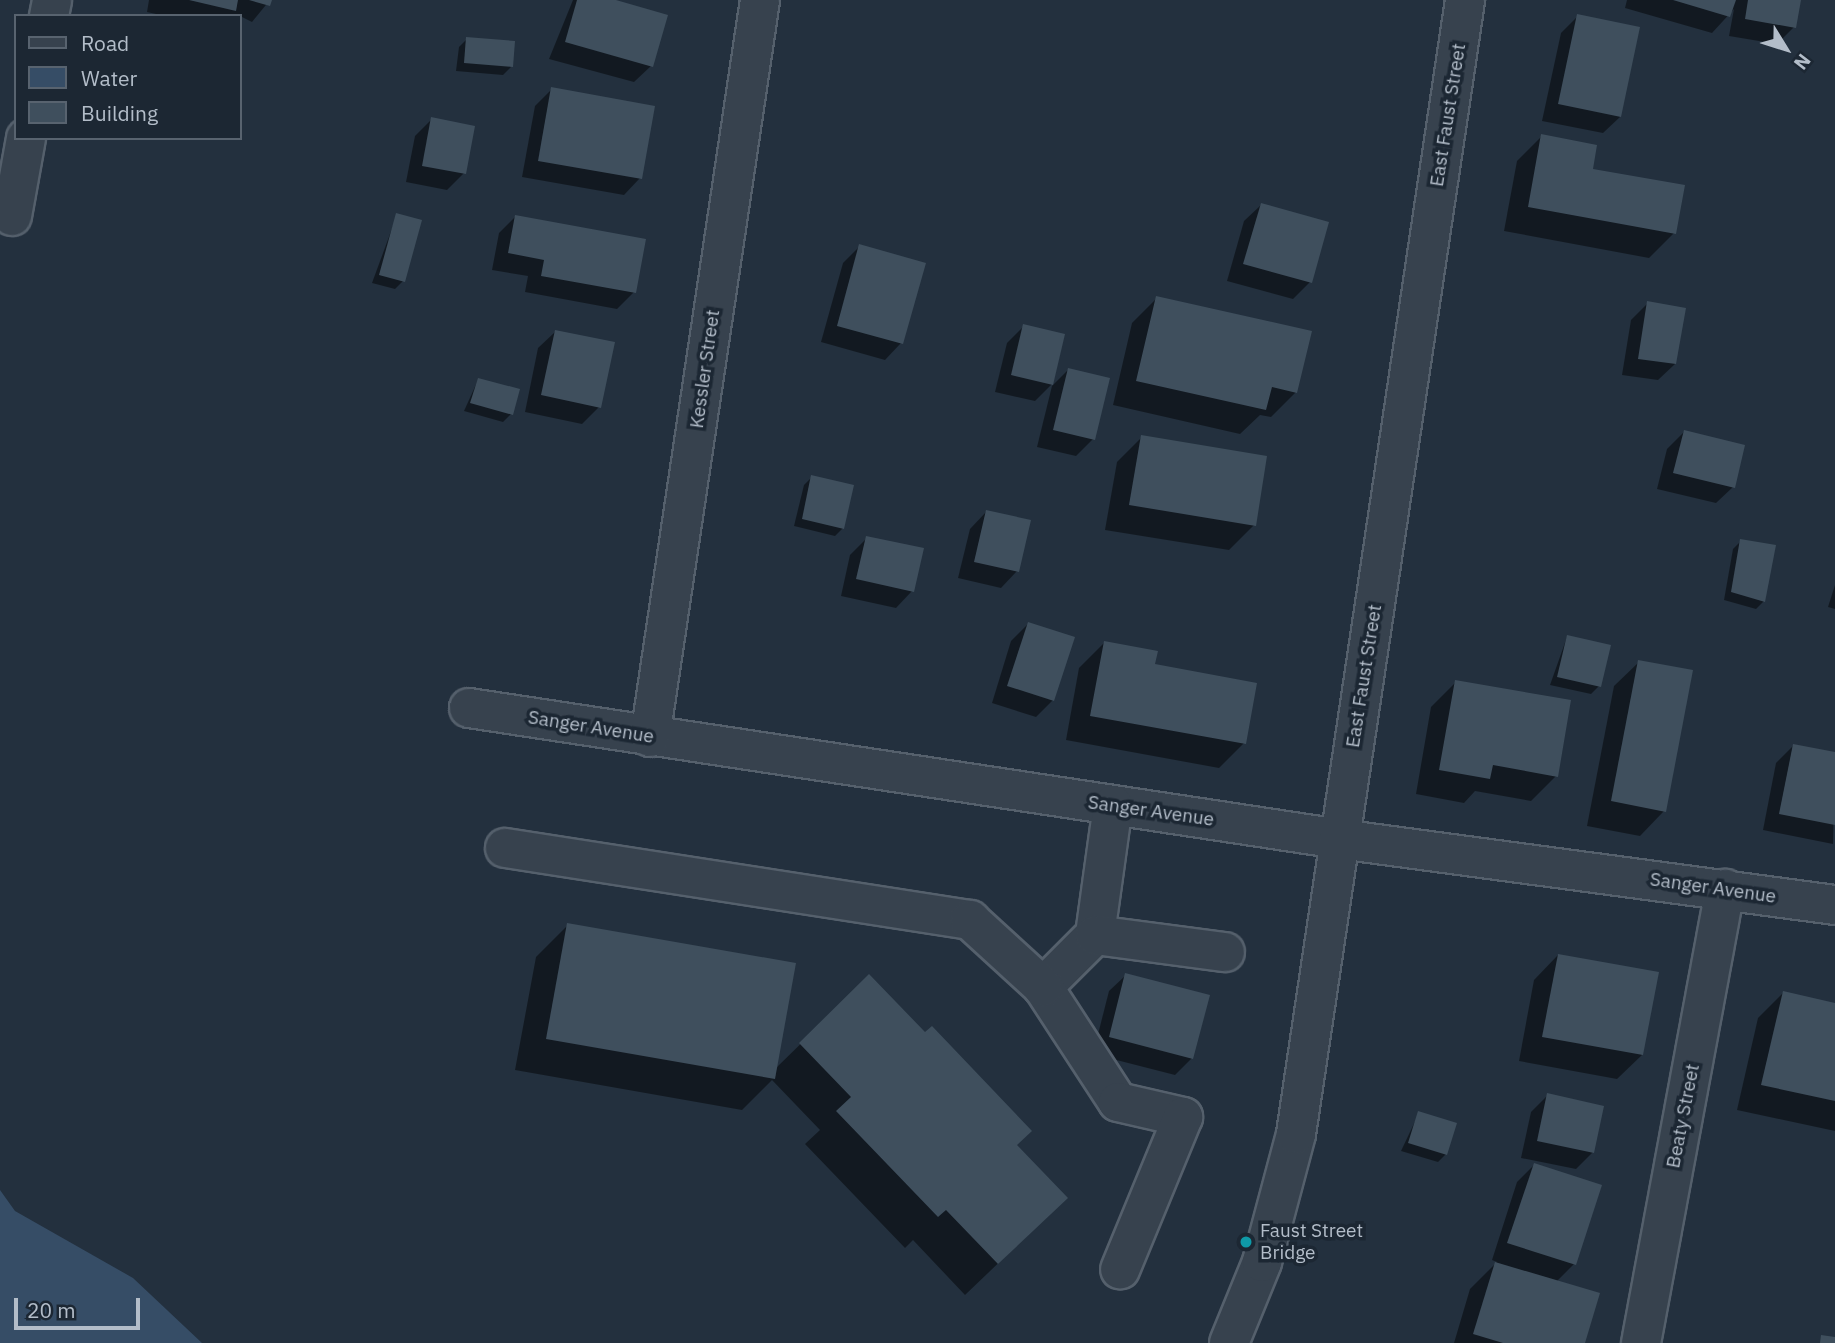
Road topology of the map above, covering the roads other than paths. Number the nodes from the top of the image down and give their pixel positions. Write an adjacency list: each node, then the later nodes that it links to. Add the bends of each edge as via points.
1 (760, 0): 6 (street, Kessler Street)
2 (1465, 0): 8 (street, East Faust Street)
3 (26, 140): 4 (street)
4 (12, 216)
5 (469, 708): 6 (street, Sanger Avenue)
6 (650, 737): 7 (street, Sanger Avenue)
7 (1113, 805): 8 (street, Sanger Avenue); 12 (street)
8 (1339, 839): 10 (street, Sanger Avenue); 16 (street, East Faust Street, via 1296,1134 1262,1262)
9 (505, 848): 14 (street, via 970,920)
10 (1726, 889): 11 (street, Sanger Avenue); 17 (street, Beaty Street)
11 (1835, 905)
12 (1095, 935): 13 (street); 14 (street)
13 (1225, 952)
14 (1043, 987): 15 (street, via 1118,1102 1183,1117)
15 (1120, 1270)
16 (1229, 1343)
17 (1641, 1343)

